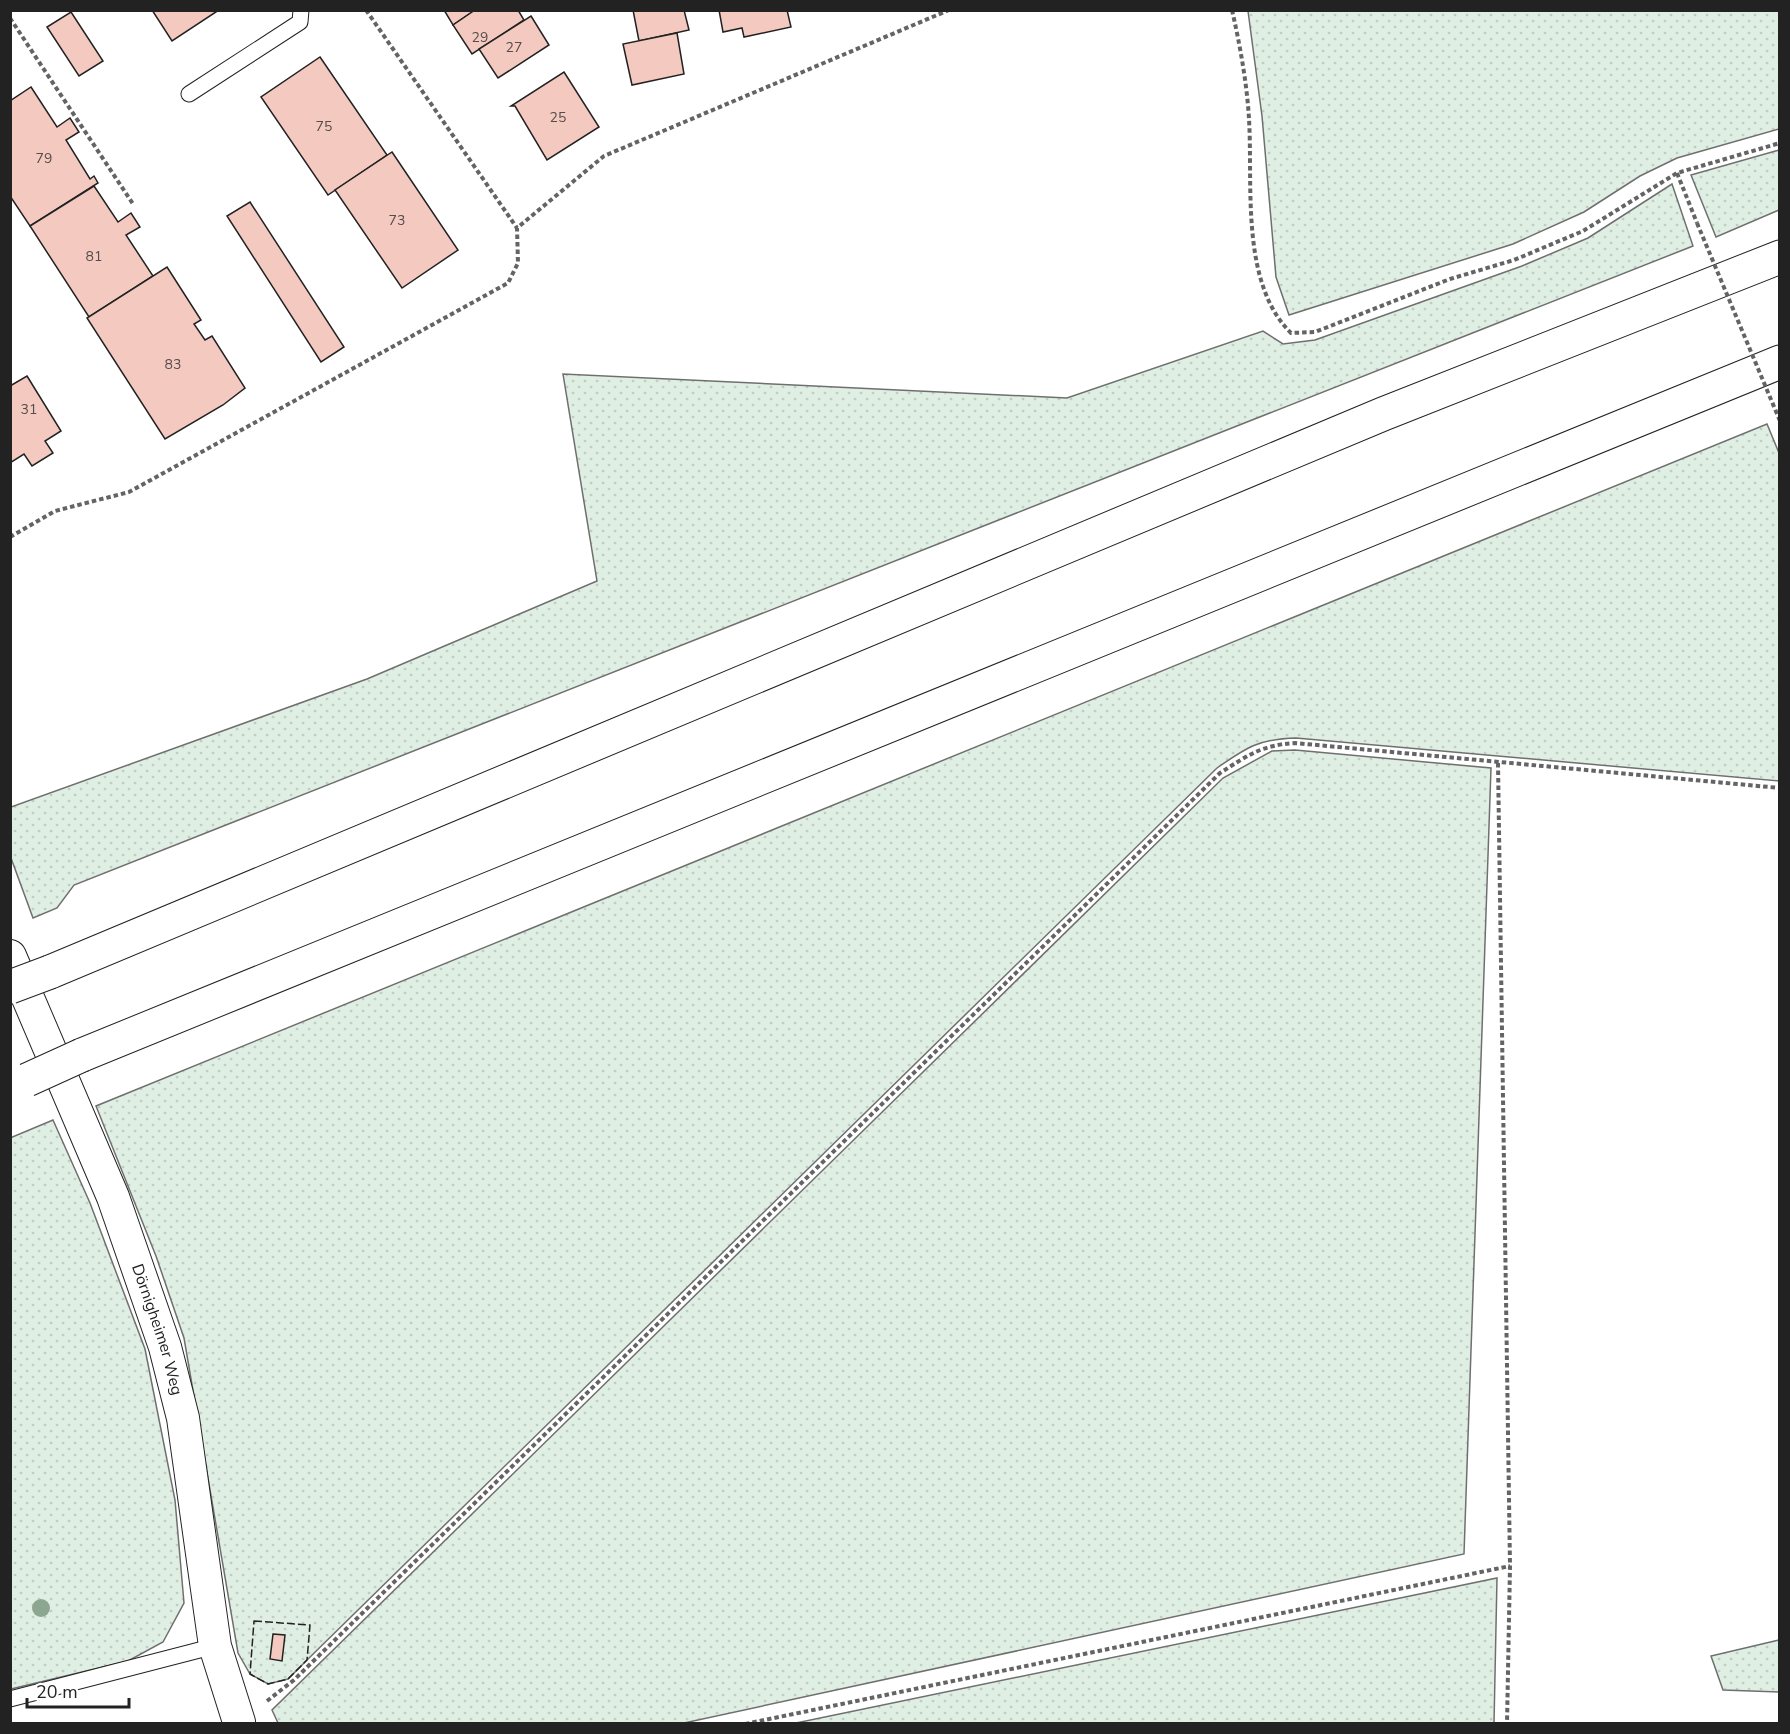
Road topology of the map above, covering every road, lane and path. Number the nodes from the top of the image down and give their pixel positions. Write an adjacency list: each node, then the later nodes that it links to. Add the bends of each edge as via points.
1 (301, 10): 6 (lane, via 300,22)
2 (366, 10): 10 (path)
3 (949, 10): 10 (path, via 604,156)
4 (1232, 10): 8 (path, via 1249,117 1253,239 1262,285 1276,319 1291,333 1315,332 1450,279 1524,256 1582,231)
5 (10, 18): 9 (path)
6 (189, 94)
7 (1779, 143): 8 (path)
8 (1677, 173): 13 (path, bridge)
9 (133, 204)
10 (517, 228): 14 (path, via 518,263 508,283 129,492 55,511)
11 (1779, 257): 18 (highway, bridge, via 1372,418)
12 (1779, 362): 19 (highway, bridge)
13 (1779, 421)
14 (10, 537)
15 (1498, 763): 16 (path); 20 (path); 23 (path, via 1295,743 1270,745 1220,773 294,1680)
16 (1779, 788)
17 (10, 956): 21 (street, Dörnigheimer Weg, via 113,1197 165,1347 183,1418)
18 (10, 987)
19 (19, 1083)
20 (1510, 1566): 24 (path); 25 (path)
21 (215, 1646): 22 (lane); 23 (street, Dörnigheimer Weg)
22 (10, 1699)
23 (239, 1722)
24 (745, 1724)
25 (1506, 1724)

